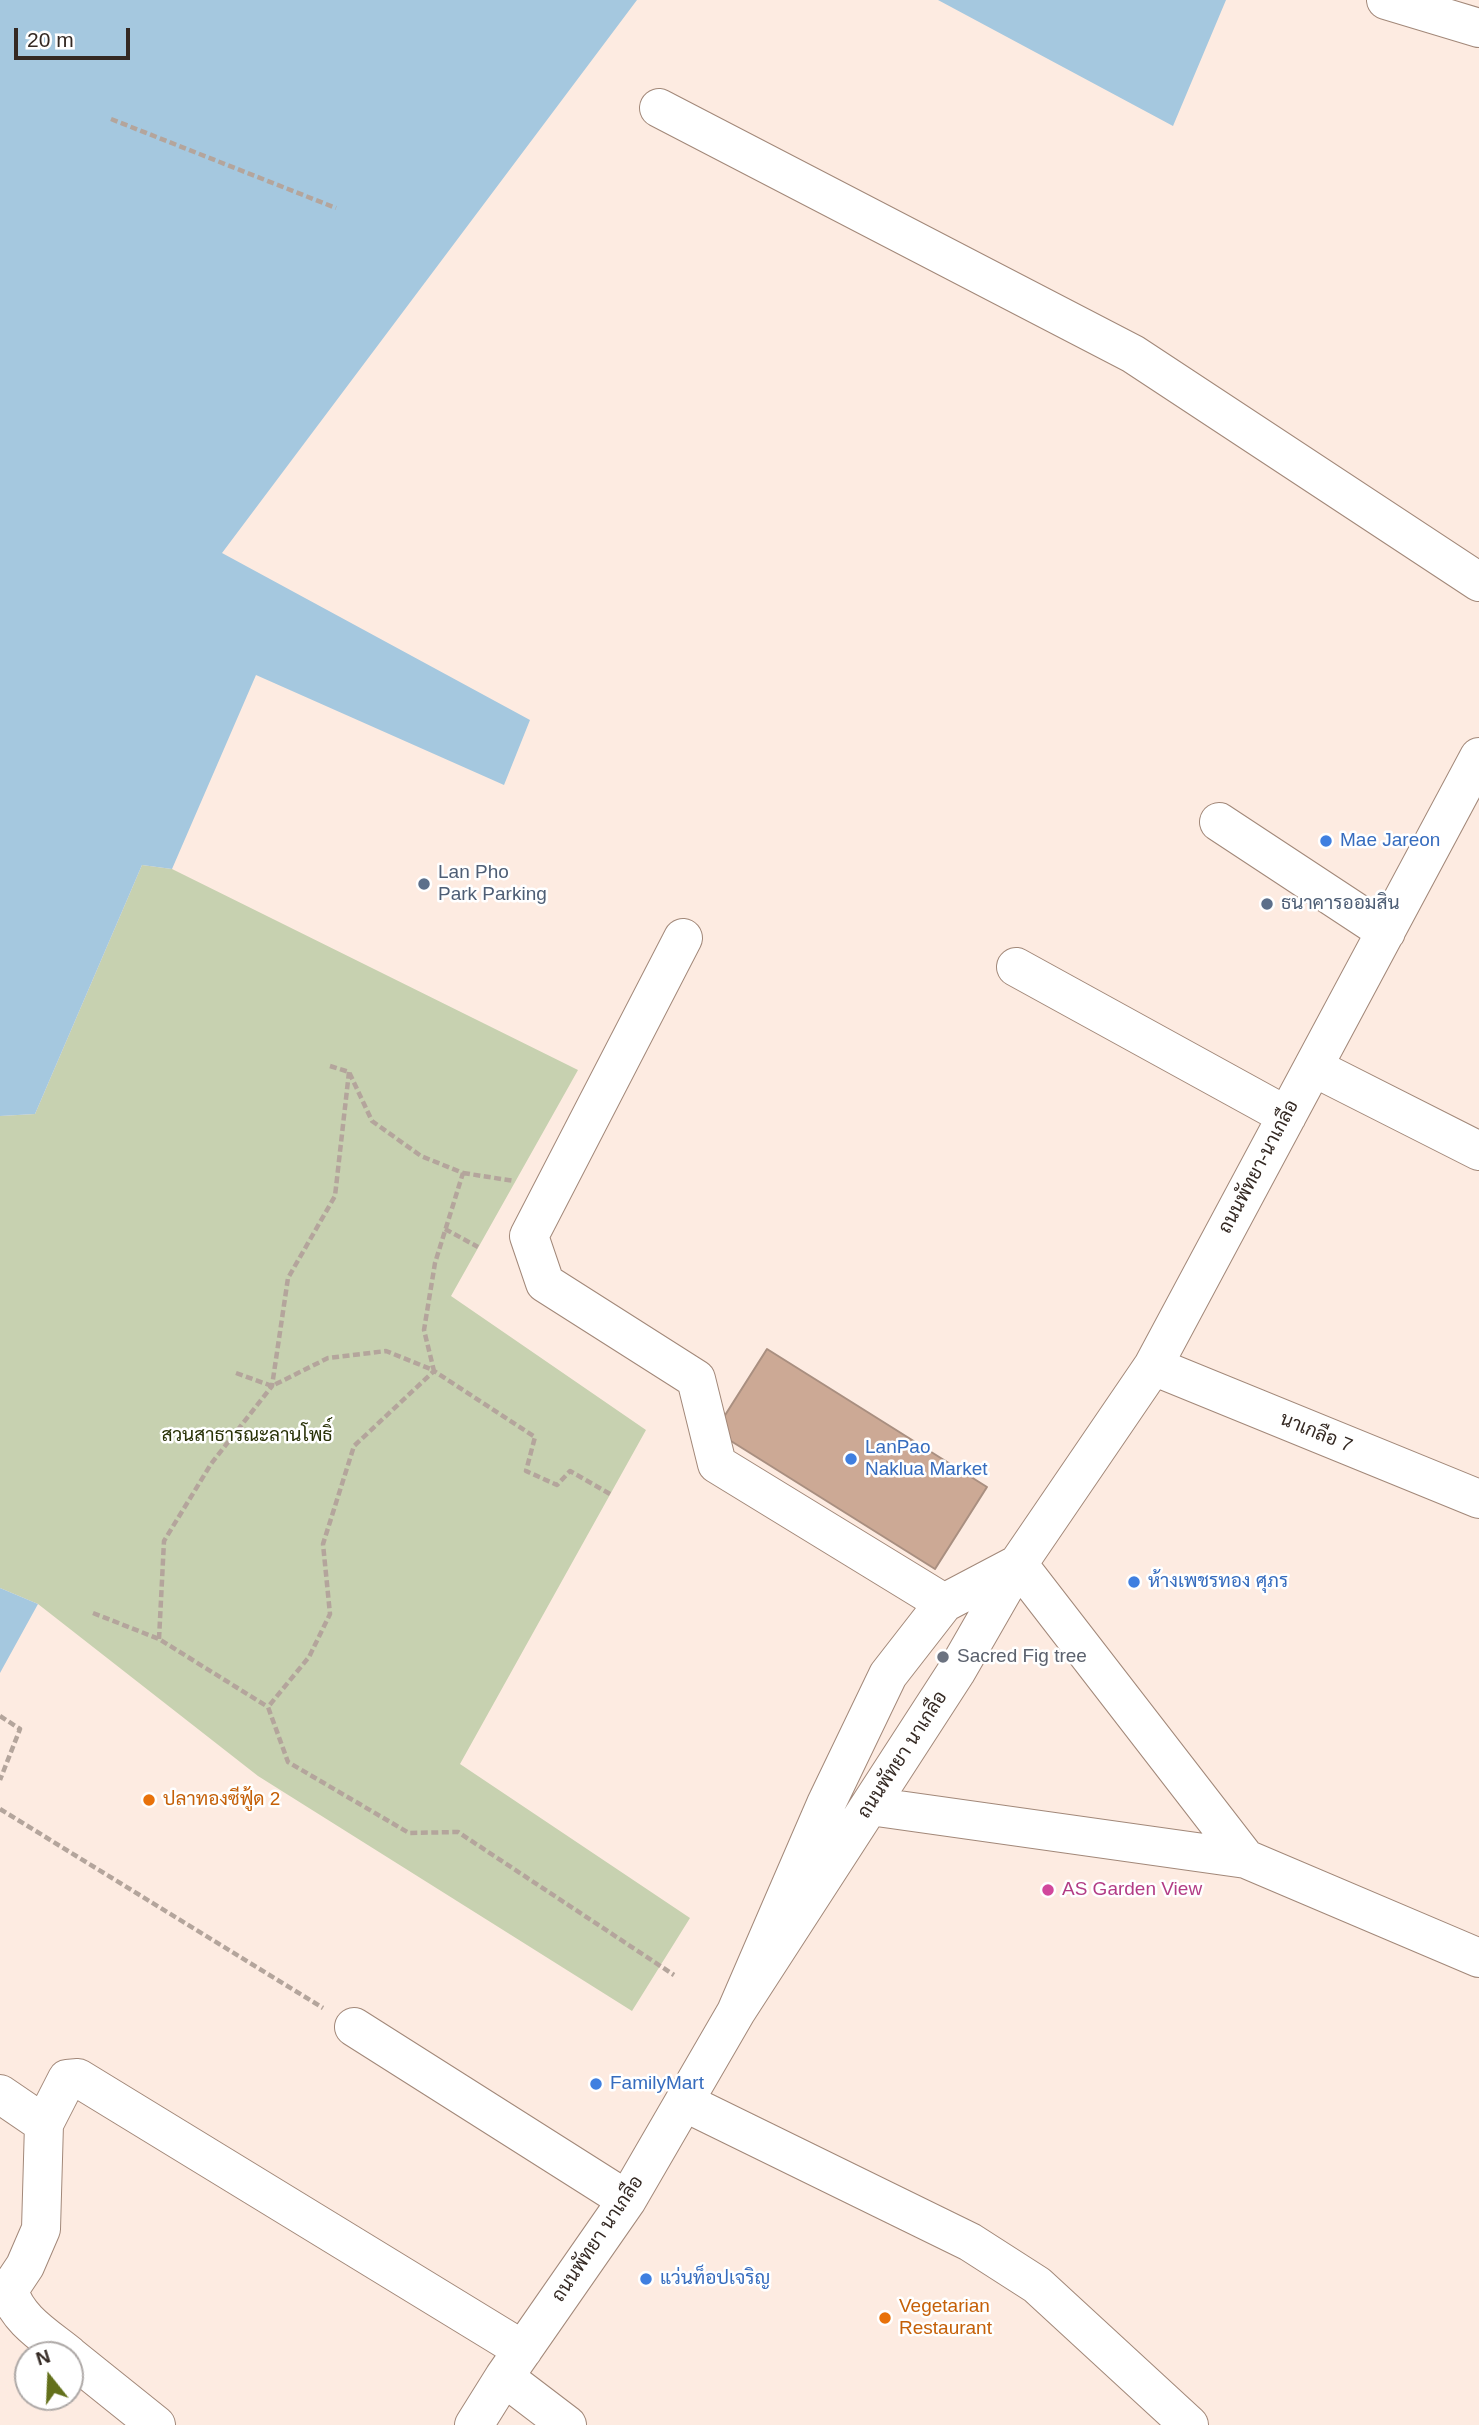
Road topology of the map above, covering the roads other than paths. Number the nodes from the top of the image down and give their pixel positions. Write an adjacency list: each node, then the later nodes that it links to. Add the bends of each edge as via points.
1 (1386, 0): 2 (street)
2 (1479, 28)
3 (659, 108): 4 (street, via 1133,354)
4 (1479, 582)
5 (1479, 757): 7 (street, ถนนพัทยา-นาเกลือ)
6 (1219, 821): 7 (street)
7 (1386, 932): 10 (street, ถนนพัทยา-นาเกลือ)
8 (683, 938): 16 (street, via 530,1236 545,1283 696,1379 717,1464)
9 (1016, 967): 11 (street)
10 (1313, 1067): 11 (street, ถนนพัทยา-นาเกลือ); 12 (street)
11 (1287, 1116): 13 (street, ถนนพัทยา-นาเกลือ)
12 (1479, 1152)
13 (1153, 1366): 14 (street, นาเกลือ 7); 15 (street, ถนนพัทยา-นาเกลือ)
14 (1479, 1499)
15 (1018, 1564): 16 (street, ถนนพัทยา นาเกลือ); 17 (street, ถนนพัทยา นาเกลือ); 18 (street)
16 (944, 1603): 20 (street, ถนนพัทยา นาเกลือ, via 888,1675)
17 (870, 1806): 18 (street); 20 (street, ถนนพัทยา นาเกลือ)
18 (1246, 1859): 19 (street)
19 (1479, 1958)
20 (736, 2012): 23 (street, ถนนพัทยา นาเกลือ)
21 (354, 2027): 25 (street)
22 (0, 2094): 24 (street)
23 (684, 2102): 25 (street, ถนนพัทยา นาเกลือ); 32 (street, via 970,2242 1037,2284)
24 (44, 2124): 26 (street, via 41,2229 9,2290 12,2303); 27 (street, via 67,2079 78,2078)
25 (626, 2200): 27 (street, ถนนพัทยา นาเกลือ)
26 (52, 2341)
27 (513, 2363): 30 (street, ถนนพัทยา นาเกลือ); 31 (street)
28 (84, 2366): 29 (street)
29 (156, 2425)
30 (474, 2425)
31 (567, 2425)
32 (1189, 2425)

